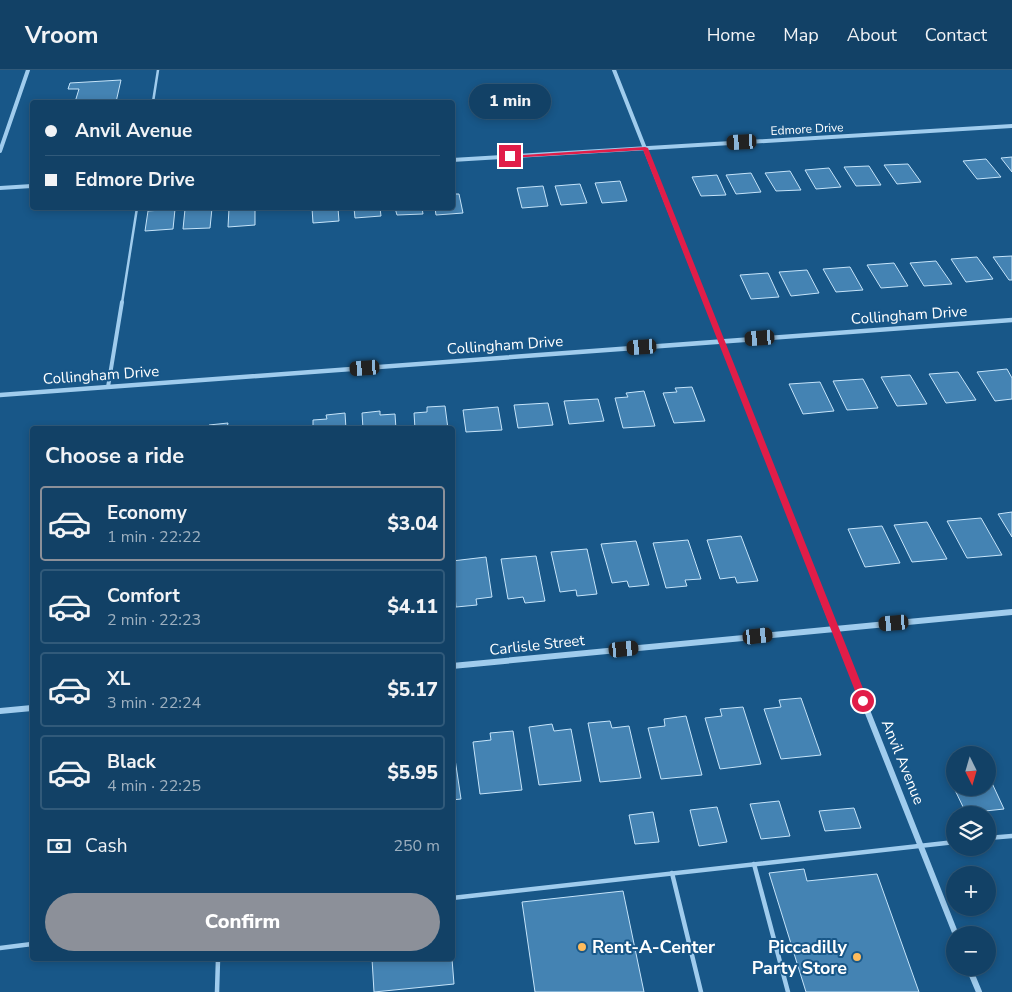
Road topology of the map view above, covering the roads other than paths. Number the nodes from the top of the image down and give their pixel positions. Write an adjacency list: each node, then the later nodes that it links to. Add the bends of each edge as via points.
1 (28, 70): 7 (street)
2 (158, 70): 4 (lane)
3 (614, 70): 6 (street, Anvil Avenue)
4 (153, 100)
5 (1012, 126): 6 (street, Edmore Drive)
6 (645, 148): 8 (street, Edmore Drive); 13 (street, Anvil Avenue)
7 (0, 151)
8 (455, 160)
9 (30, 186): 10 (street)
10 (0, 188)
11 (137, 210): 14 (lane)
12 (1012, 320): 13 (street, Collingham Drive)
13 (721, 341): 14 (street, Collingham Drive); 17 (street, Anvil Avenue)
14 (108, 387): 15 (street, Collingham Drive)
15 (0, 395)
16 (1012, 612): 17 (street, Carlisle Street)
17 (835, 628): 18 (street, Carlisle Street); 24 (street, Anvil Avenue)
18 (455, 666)
19 (30, 708): 20 (street)
20 (0, 711)
21 (1012, 836): 22 (lane)
22 (996, 837)
23 (946, 843): 24 (lane)
24 (921, 846): 25 (lane); 28 (street, Anvil Avenue)
25 (754, 864): 26 (lane); 35 (lane)
26 (672, 873): 27 (lane); 34 (lane)
27 (455, 898)
28 (952, 926)
29 (30, 944): 30 (lane)
30 (0, 948)
31 (218, 961): 33 (lane)
32 (972, 976): 36 (street)
33 (217, 992)
34 (701, 992)
35 (788, 992)
36 (979, 992)

